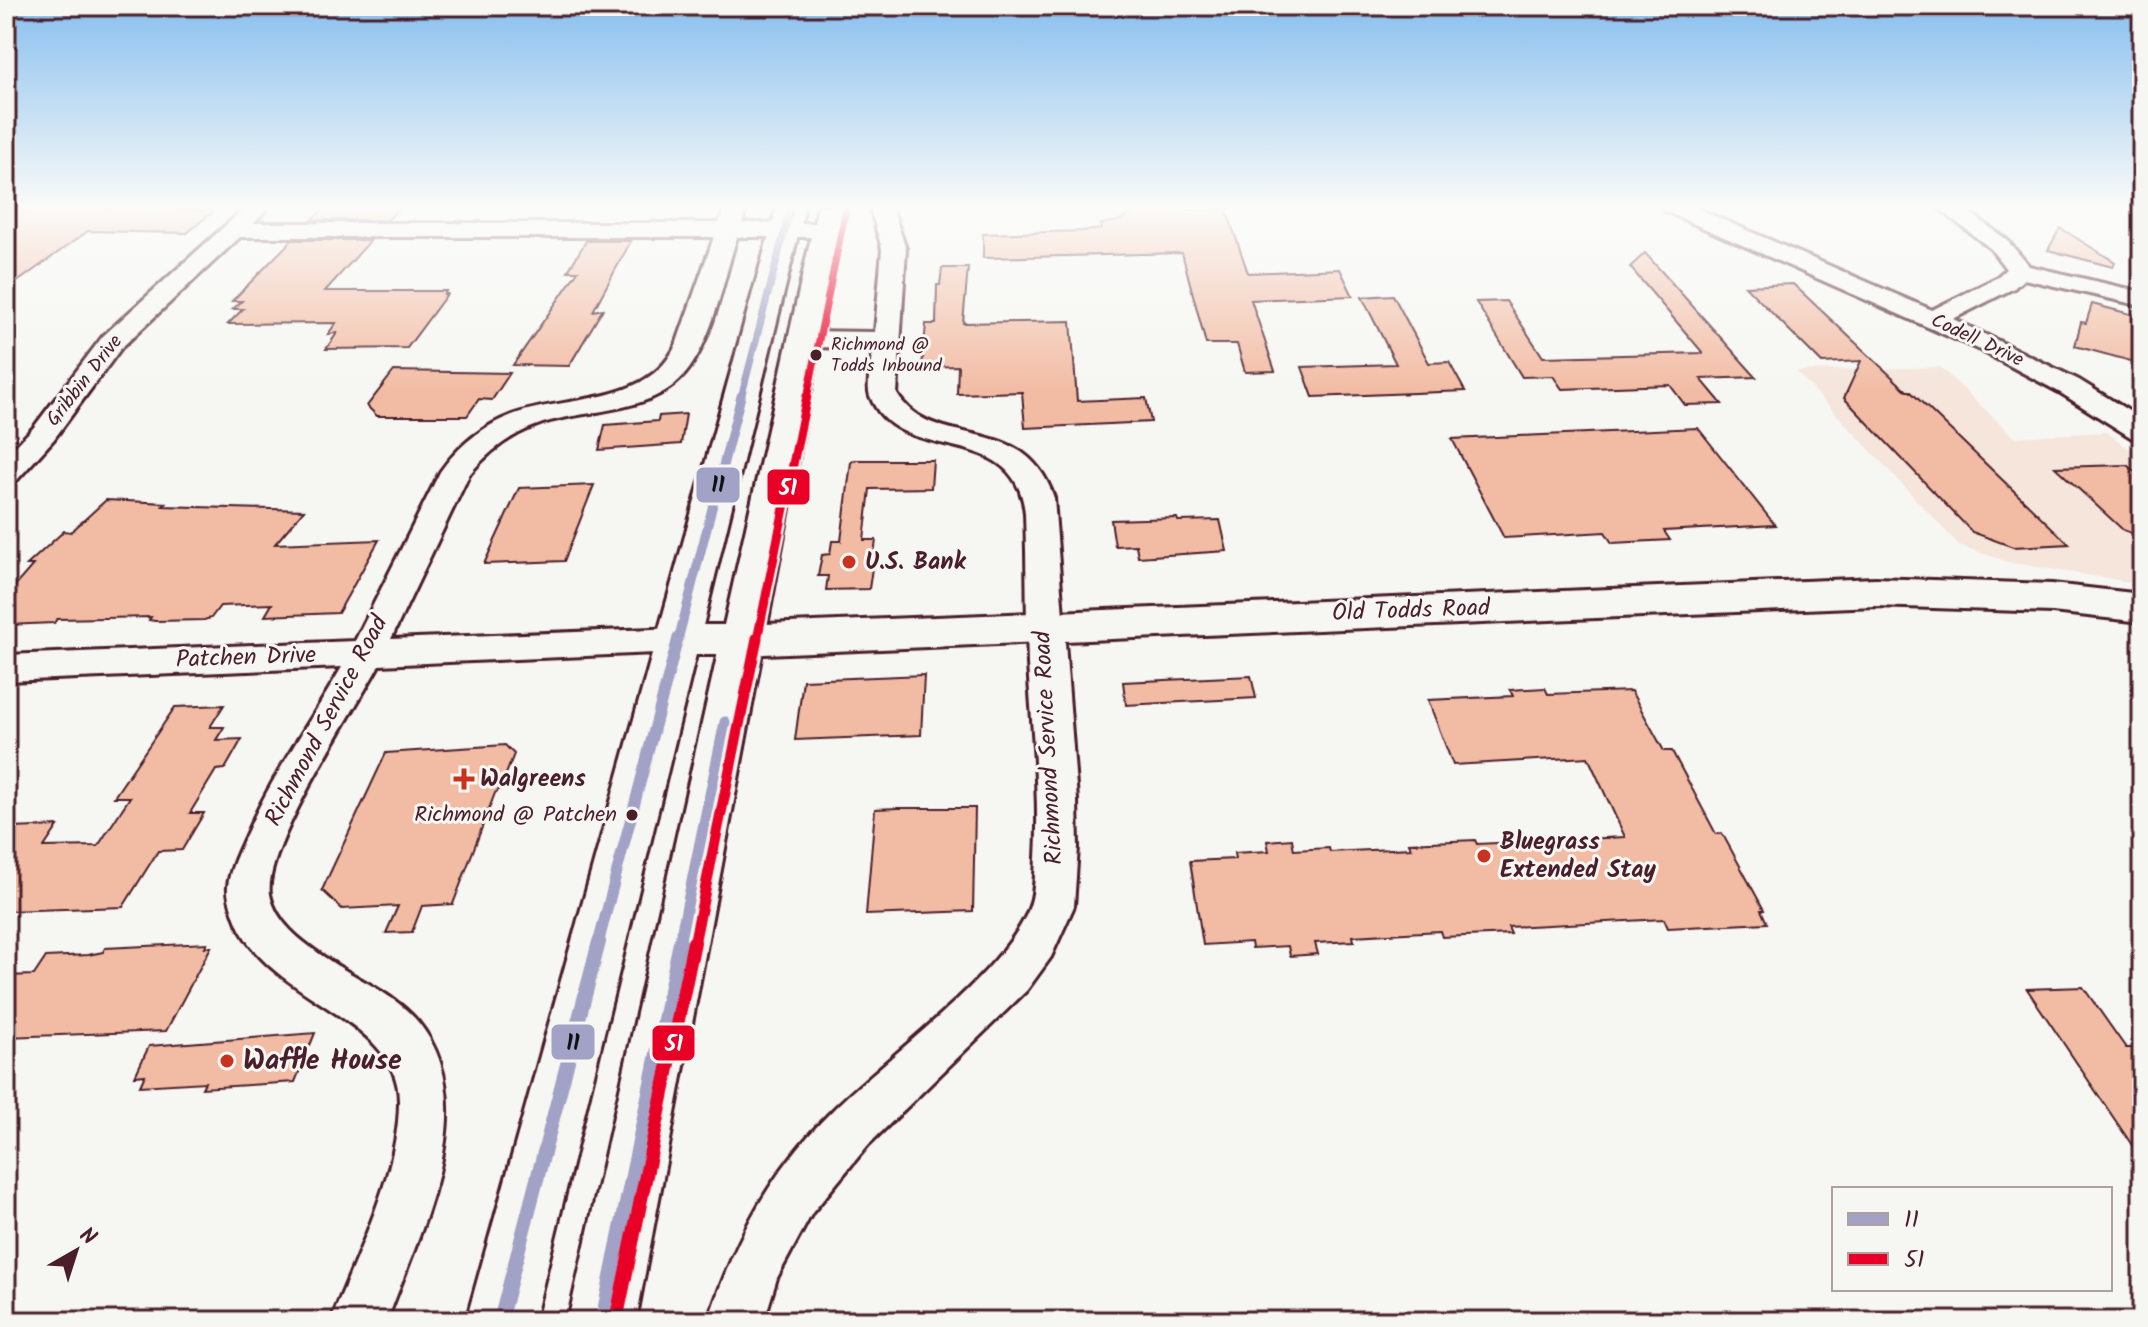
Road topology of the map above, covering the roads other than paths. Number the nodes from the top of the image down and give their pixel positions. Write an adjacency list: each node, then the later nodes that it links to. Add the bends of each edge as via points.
1 (192, 268): 14 (street, Gribbin Drive, via 112,342)
2 (715, 268): 19 (street, Richmond Service Road, via 691,342 676,369 642,391 508,427 472,451 455,472)
3 (794, 268): 17 (main road)
4 (807, 268): 11 (main road)
5 (893, 268): 12 (street, Richmond Service Road)
6 (1814, 268): 10 (street, Codell Drive)
7 (2018, 268): 8 (street)
8 (2019, 271): 9 (street); 10 (street)
9 (2142, 299)
10 (1932, 320): 13 (street, Codell Drive, via 2031,365)
11 (804, 339): 12 (street); 18 (main road)
12 (887, 340): 16 (street, Richmond Service Road, via 883,394 891,411 922,428 996,447 1028,473 1039,509)
13 (2142, 432)
14 (6, 474)
15 (2142, 608): 16 (main road, Old Todds Road, via 1910,591)
16 (1043, 627): 18 (main road, Old Todds Road); 24 (street, Richmond Service Road, via 1055,771 1053,904 1026,958 797,1185 758,1252)
17 (679, 640): 18 (main road, Old Todds Road); 19 (street, Patchen Drive); 22 (main road)
18 (743, 640): 23 (main road)
19 (366, 654): 20 (street, Patchen Drive); 21 (street, Richmond Service Road, via 292,777 259,853 249,892 254,913 289,959 388,1025 410,1048 421,1070 421,1132)
20 (6, 668)
21 (359, 1321)
22 (500, 1321)
23 (602, 1321)
24 (736, 1321)

